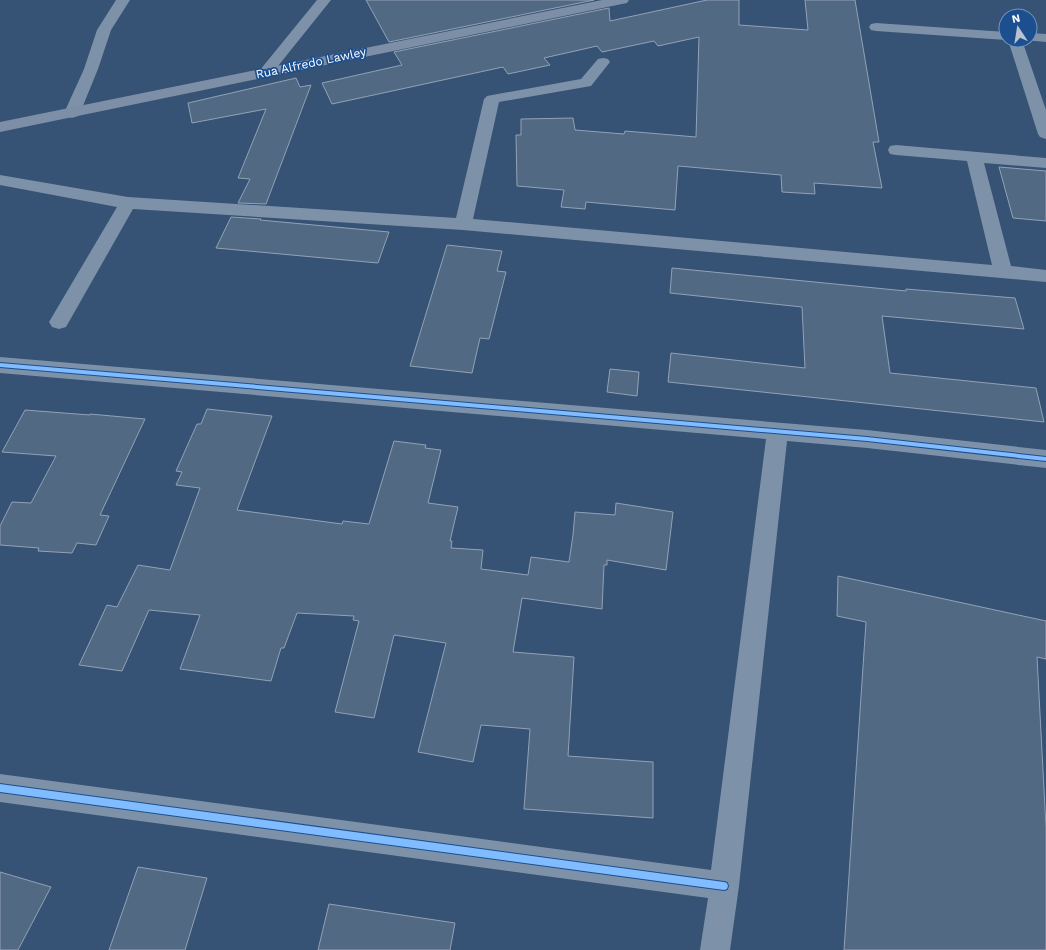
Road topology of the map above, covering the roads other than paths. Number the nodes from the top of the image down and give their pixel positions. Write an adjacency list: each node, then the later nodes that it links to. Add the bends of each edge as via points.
1 (122, 0): 9 (street, via 104,30)
2 (324, 0): 8 (street)
3 (622, 0): 8 (main road, Rua Alfredo Lawley)
4 (876, 27): 5 (street)
5 (998, 35)
6 (1018, 48): 11 (street)
7 (603, 62): 17 (street, via 586,83 492,99)
8 (266, 73): 9 (main road, Rua Alfredo Lawley)
9 (72, 113): 10 (main road, Rua Alfredo Lawley)
10 (0, 127)
11 (1046, 134)
12 (896, 150): 13 (street)
13 (974, 157): 14 (street); 18 (street)
14 (1046, 163)
15 (0, 180): 16 (street)
16 (128, 203): 17 (street); 20 (street)
17 (463, 224): 18 (street)
18 (1003, 272): 19 (street)
19 (1046, 276)
20 (60, 322)
21 (0, 365): 22 (street)
22 (777, 432): 23 (street, via 867,439); 25 (street)
23 (1046, 459)
24 (0, 788): 25 (street)
25 (724, 886): 26 (street)
26 (715, 950)

